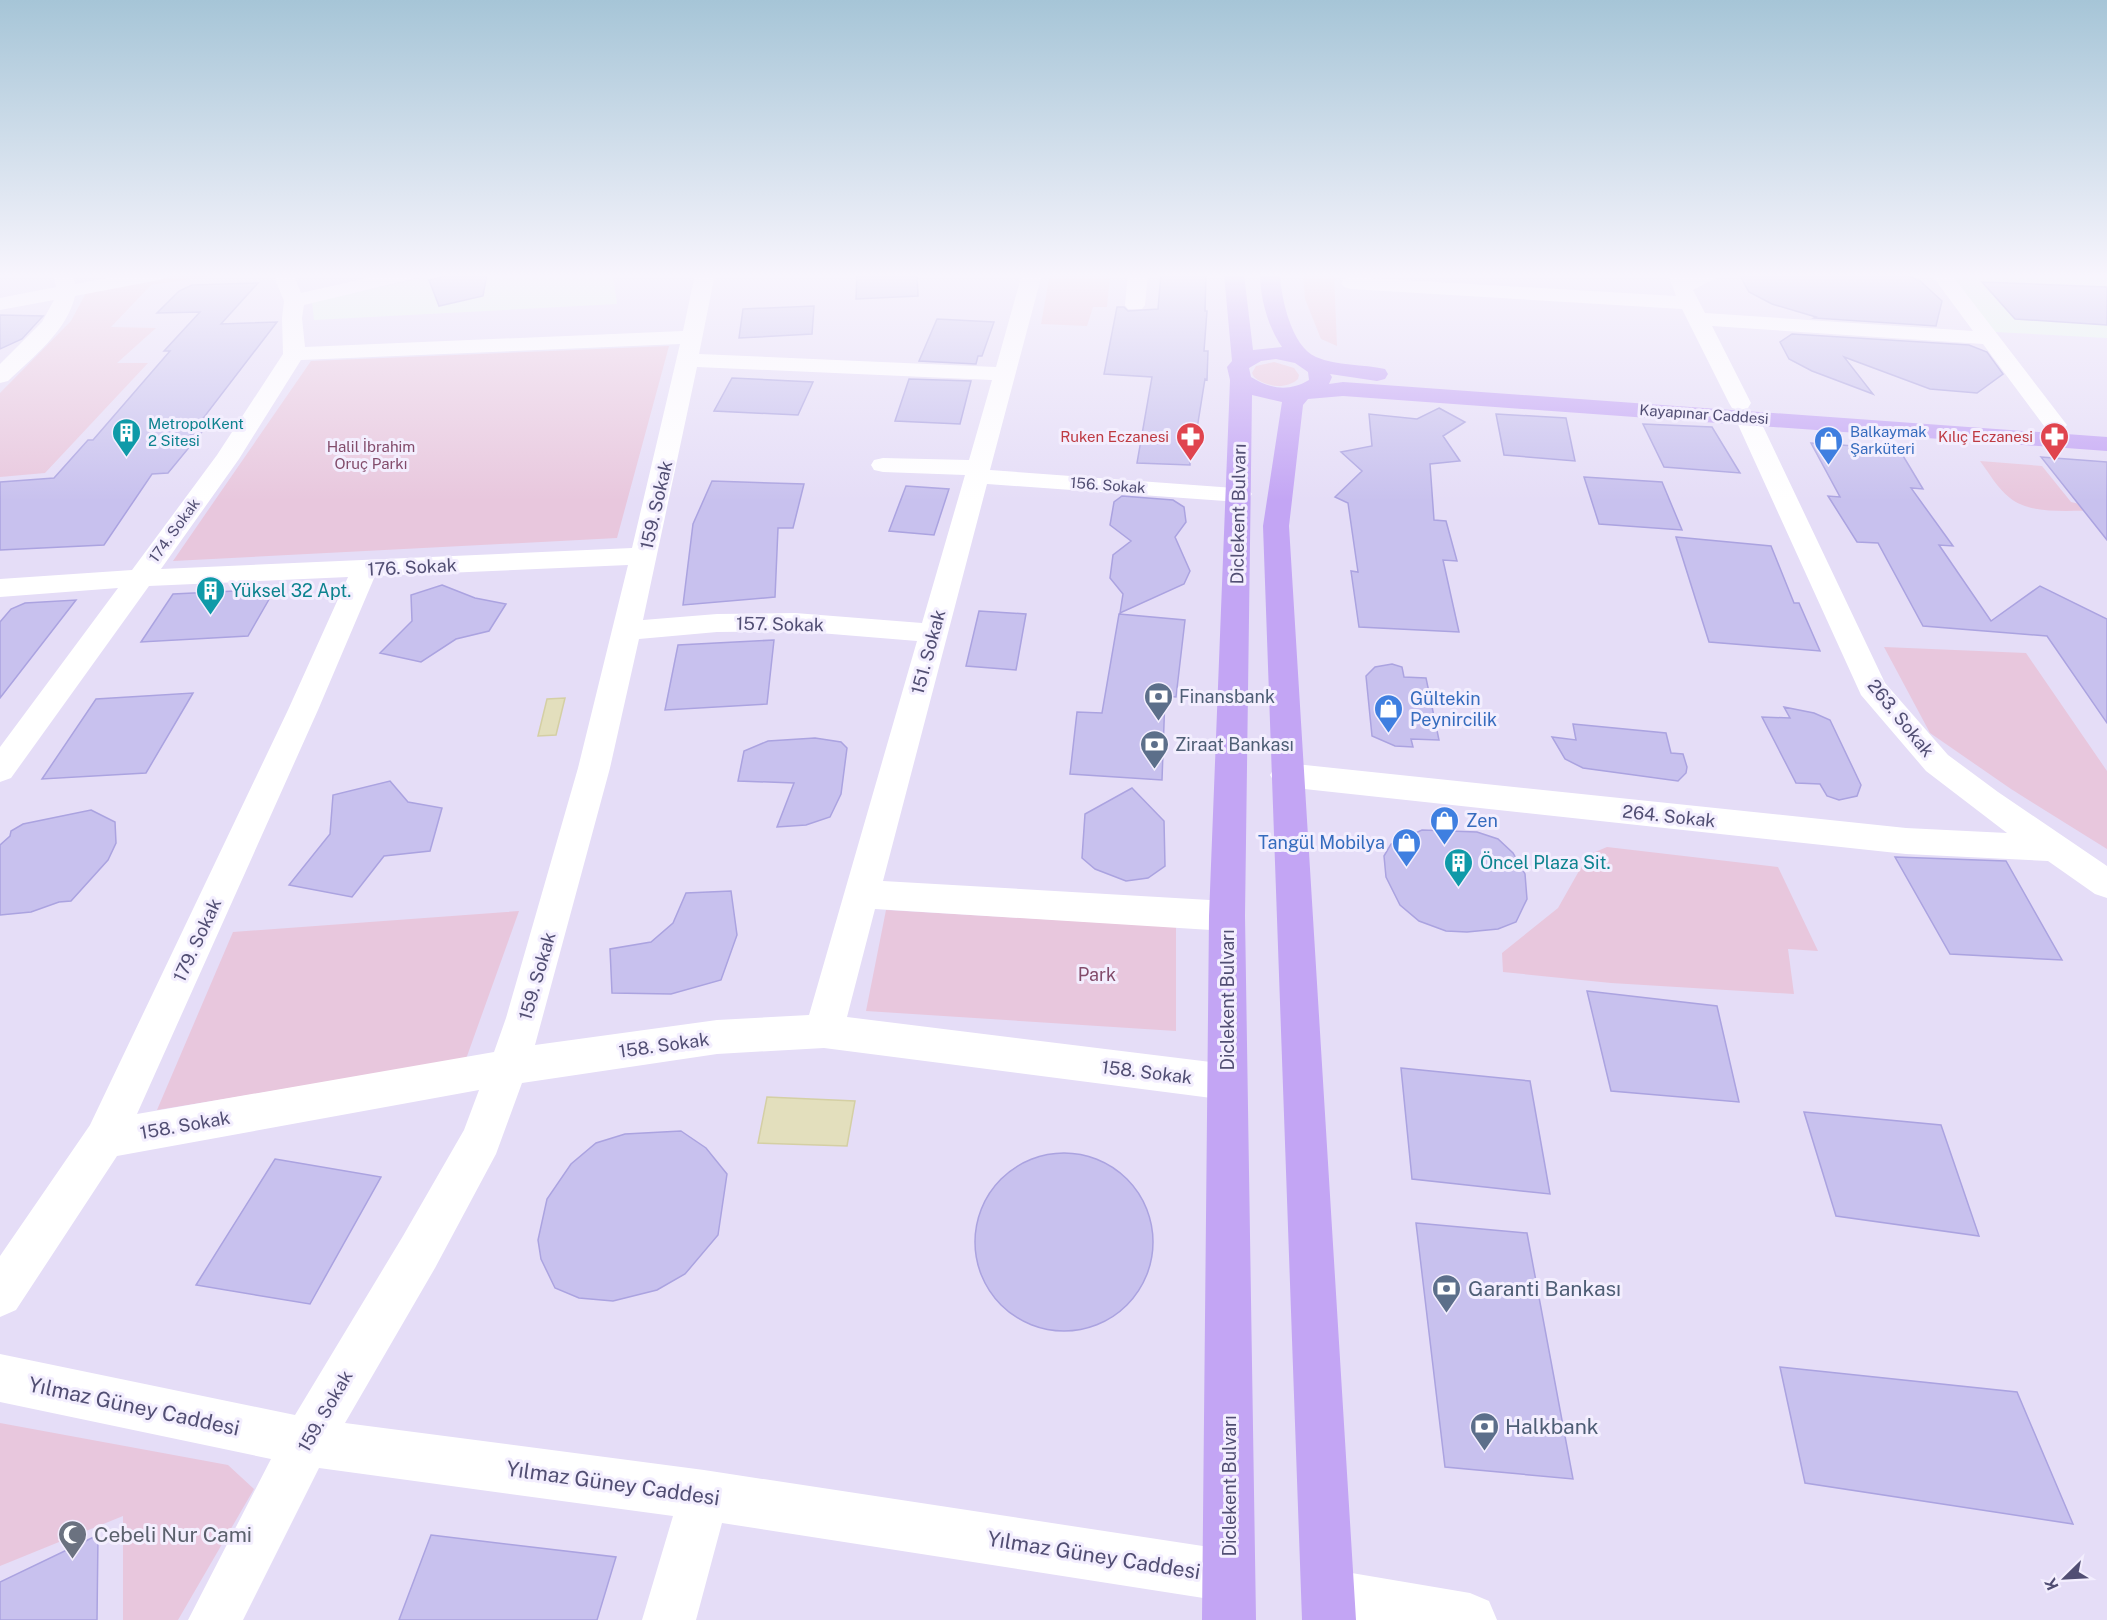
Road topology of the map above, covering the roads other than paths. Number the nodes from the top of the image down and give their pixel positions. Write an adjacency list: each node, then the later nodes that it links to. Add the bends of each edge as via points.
1 (690, 349): 23 (street, 159. Sokak)
2 (28, 350): 14 (street)
3 (294, 350): 11 (street)
4 (642, 350): 11 (street)
5 (698, 350): 13 (street)
6 (1012, 350): 13 (street, 151. Sokak)
7 (1240, 350): 12 (main road, Diclekent Bulvarı)
8 (1290, 350): 15 (main road)
9 (1713, 350): 16 (street, 263. Sokak)
10 (1998, 350): 17 (street)
11 (294, 354): 25 (street, 174. Sokak, via 227,459)
12 (1242, 371): 15 (main road, via 1260,391 1273,394); 15 (main road, via 1252,356 1276,353); 22 (main road, Diclekent Bulvarı)
13 (1005, 374): 21 (street, 151. Sokak)
14 (0, 376)
15 (1302, 376): 16 (main road, Kayapınar Caddesi, via 1343,388); 16 (main road, Kayapınar Caddesi, via 1334,367 1389,376); 30 (main road, via 1292,404 1276,526)
16 (1743, 410): 17 (main road, Kayapınar Caddesi); 19 (main road, Kayapınar Caddesi); 31 (street, 263. Sokak, via 1872,688 1937,763)
17 (2055, 425): 18 (main road, Kayapınar Caddesi)
18 (2107, 428)
19 (2107, 444)
20 (883, 465): 21 (street, 156. Sokak)
21 (978, 472): 22 (street, 156. Sokak); 28 (street, 151. Sokak)
22 (1239, 494): 34 (main road, Diclekent Bulvarı)
23 (644, 556): 24 (street, 176. Sokak); 27 (street, 159. Sokak)
24 (365, 569): 25 (street, 176. Sokak); 38 (street, 179. Sokak)
25 (139, 578): 26 (street, 176. Sokak); 29 (street, 174. Sokak)
26 (0, 588)
27 (626, 631): 28 (street, 157. Sokak, via 717,623 795,622); 36 (street, 159. Sokak, via 591,779)
28 (934, 633): 33 (street, 151. Sokak)
29 (0, 770)
30 (1286, 775): 31 (street, 264. Sokak, via 1906,841); 44 (main road)
31 (2051, 848): 32 (street, 263. Sokak)
32 (2107, 884)
33 (862, 894): 34 (street); 35 (street, 151. Sokak)
34 (1227, 916): 37 (main road, Diclekent Bulvarı)
35 (824, 1031): 36 (street, 158. Sokak, via 717,1038); 37 (street, 158. Sokak)
36 (508, 1068): 38 (street, 158. Sokak); 41 (street, 159. Sokak, via 481,1140)
37 (1227, 1082): 43 (main road, Diclekent Bulvarı)
38 (105, 1139): 39 (street, 179. Sokak)
39 (0, 1294)
40 (0, 1378): 41 (street, Yılmaz Güney Caddesi)
41 (306, 1442): 42 (street, Yılmaz Güney Caddesi); 45 (street, 159. Sokak)
42 (704, 1495): 43 (street, Yılmaz Güney Caddesi); 46 (street)
43 (1229, 1598)
44 (1328, 1607): 47 (street)
45 (215, 1620)
46 (669, 1620)
47 (1470, 1620)

